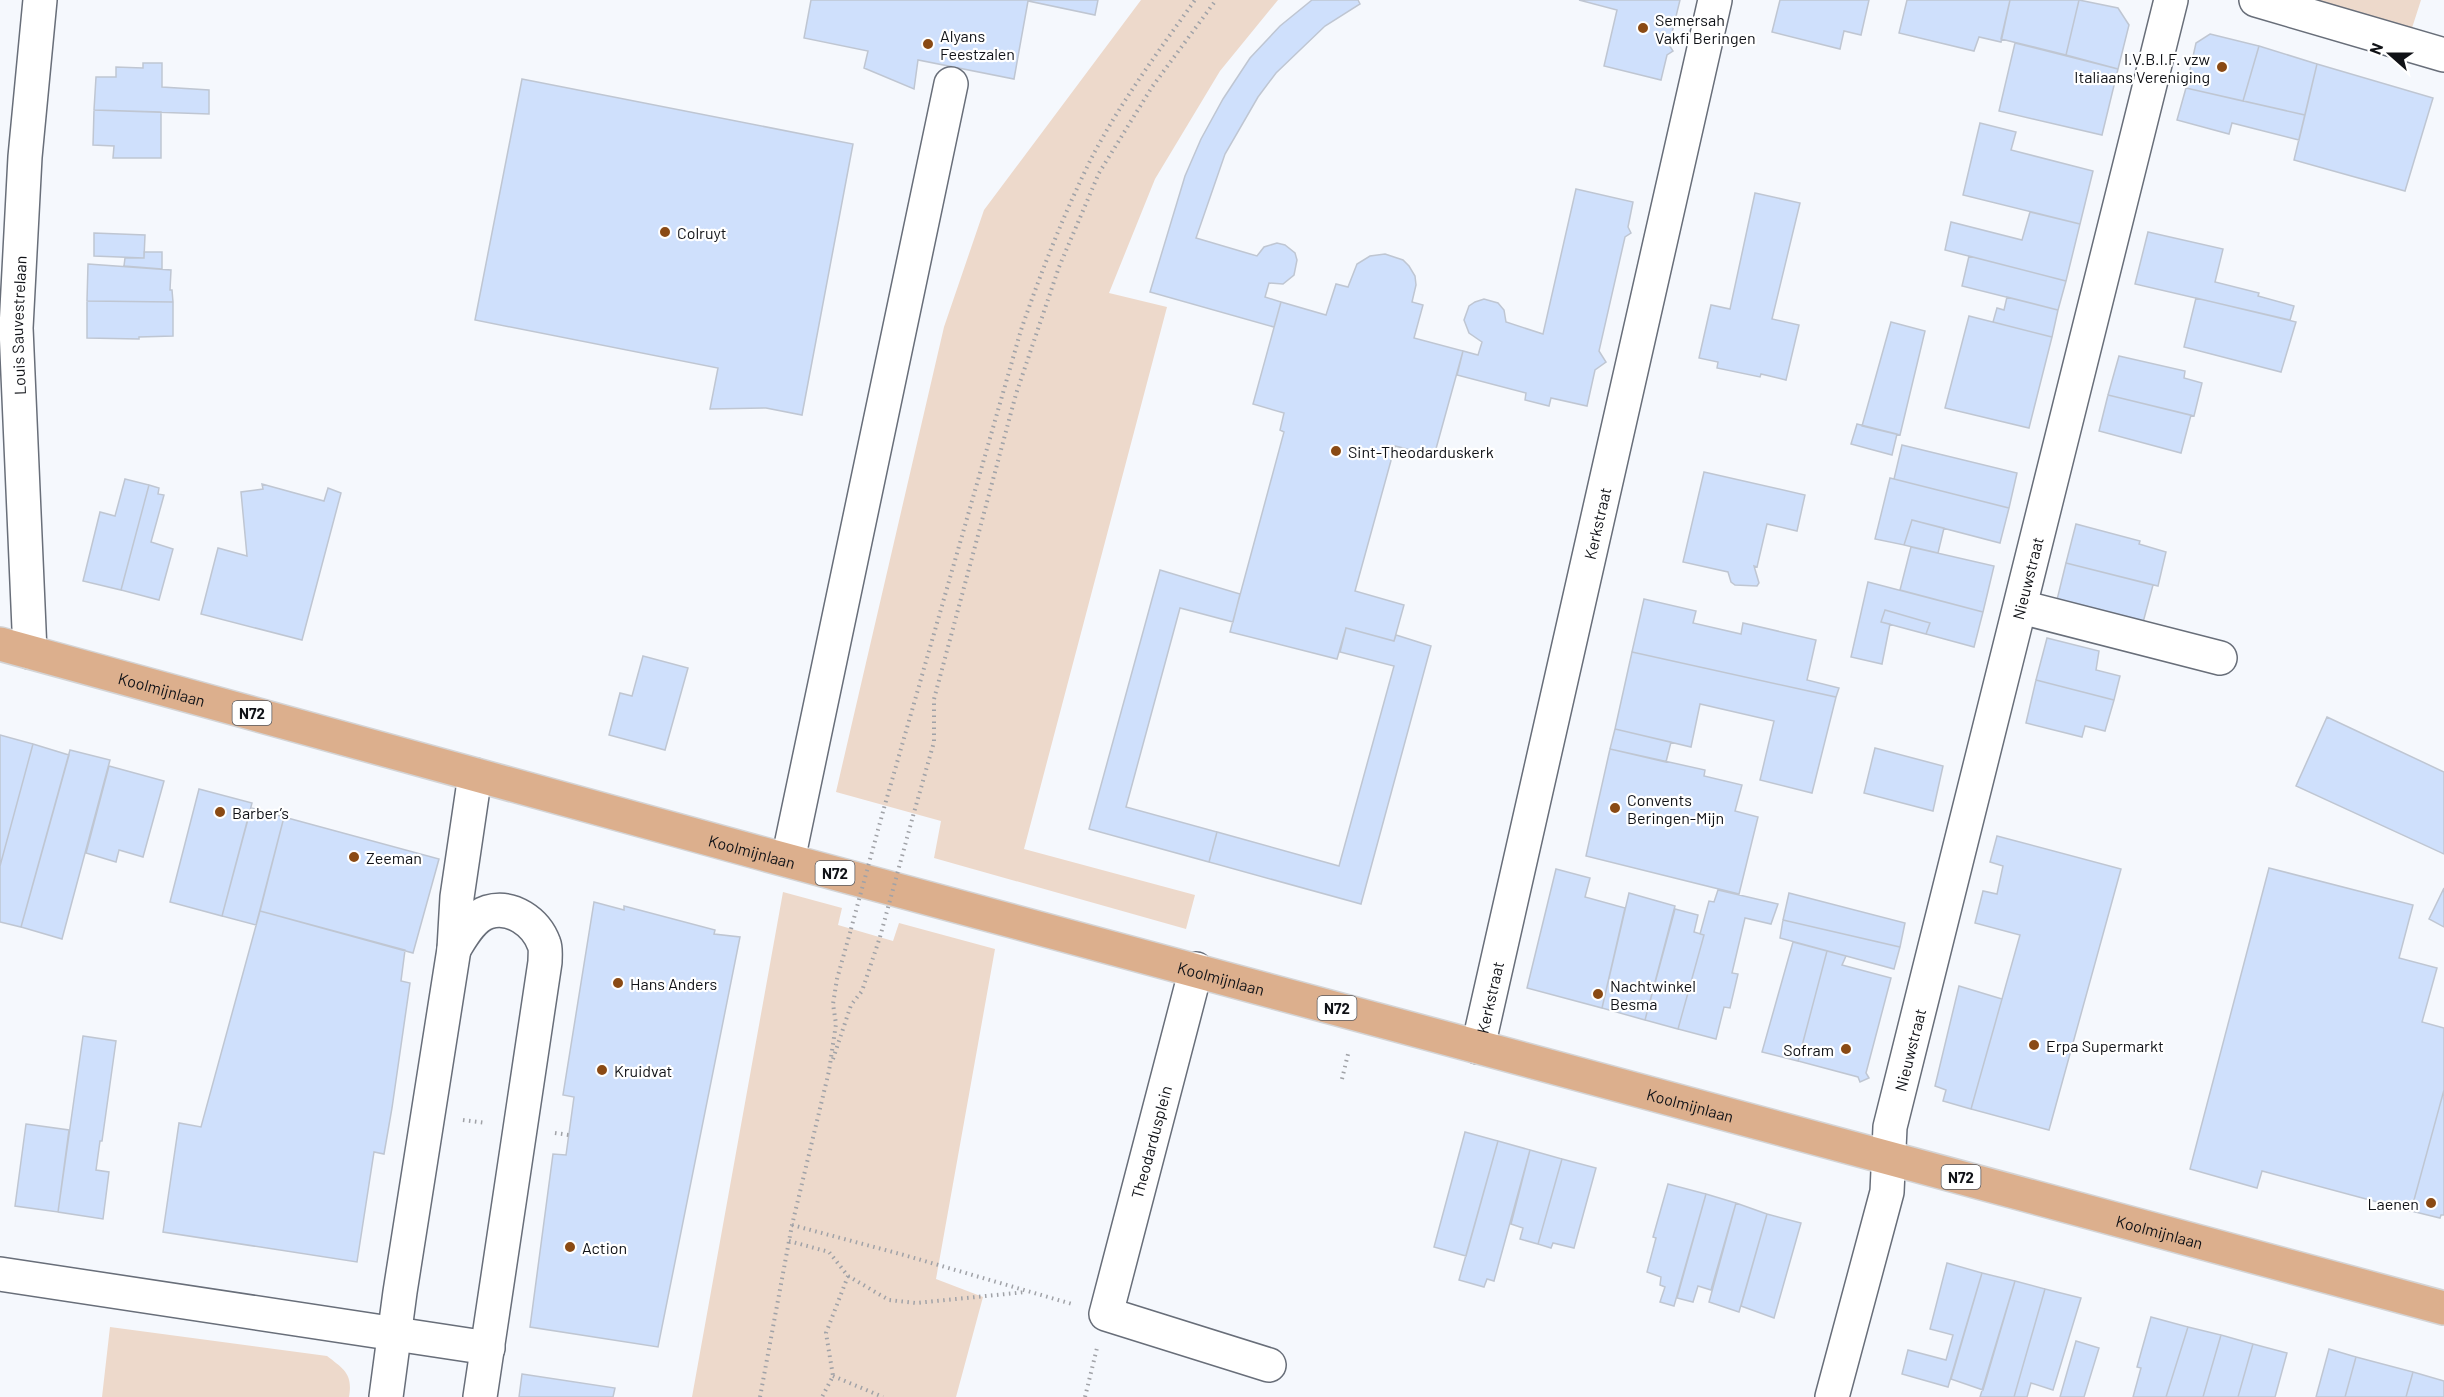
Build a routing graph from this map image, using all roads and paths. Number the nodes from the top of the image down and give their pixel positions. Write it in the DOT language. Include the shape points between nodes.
graph roads {
  1 [pos="40,0"];
  2 [pos="1195,0"];
  3 [pos="1215,0"];
  4 [pos="1715,0"];
  5 [pos="2170,0"];
  6 [pos="2256,0"];
  7 [pos="2444,55"];
  8 [pos="951,84"];
  9 [pos="2021,607"];
  10 [pos="15,648"];
  11 [pos="2220,658"];
  12 [pos="475,775"];
  13 [pos="788,860"];
  14 [pos="454,949"];
  15 [pos="1196,969"];
  16 [pos="1478,1047"];
  17 [pos="829,1071"];
  18 [pos="428,1114"];
  19 [pos="521,1128"];
  20 [pos="569,1135"];
  21 [pos="1888,1157"];
  22 [pos="792,1225"];
  23 [pos="789,1241"];
  24 [pos="0,1274"];
  25 [pos="848,1276"];
  26 [pos="1030,1292"];
  27 [pos="2444,1308"];
  28 [pos="1106,1314"];
  29 [pos="395,1335"];
  30 [pos="488,1348"];
  31 [pos="1269,1365"];
  32 [pos="833,1376"];
  33 [pos="386,1397"];
  34 [pos="480,1397"];
  35 [pos="760,1397"];
  36 [pos="822,1397"];
  37 [pos="884,1397"];
  38 [pos="1085,1397"];
  39 [pos="1832,1397"];
  1 -- 10 [label="street, Louis Sauvestrelaan" via="25,157 16,328"];
  2 -- 17 [label="path, bridge" via="1091,159 1041,273 851,929 834,996 836,1024"];
  3 -- 17 [label="path, bridge" via="1152,87 1099,173 1059,267 1016,394 934,699 934,742 880,937"];
  4 -- 16 [label="street, Kerkstraat"];
  5 -- 9 [label="street, Nieuwstraat"];
  6 -- 7 [label="street"];
  8 -- 13 [label="street"];
  9 -- 11 [label="street"];
  9 -- 21 [label="street, Nieuwstraat" via="1890,1127"];
  10 -- 12 [label="main road, Koolmijnlaan / N72"];
  12 -- 13 [label="main road, Koolmijnlaan / N72"];
  12 -- 14 [label="street" via="457,897"];
  13 -- 15 [label="main road, Koolmijnlaan / N72"];
  14 -- 18 [label="street"];
  14 -- 19 [label="street" via="464,932 489,912 524,916 544,945 545,962"];
  15 -- 16 [label="main road, Koolmijnlaan / N72"];
  15 -- 28 [label="street, Theodardusplein"];
  16 -- 21 [label="main road, Koolmijnlaan / N72"];
  17 -- 22 [label="path"];
  18 -- 19 [label="path"];
  18 -- 29 [label="street"];
  19 -- 20 [label="path"];
  19 -- 30 [label="street"];
  21 -- 27 [label="main road, Koolmijnlaan / N72"];
  21 -- 39 [label="street, Nieuwstraat" via="1887,1192"];
  22 -- 23 [label="path"];
  22 -- 26 [label="path"];
  23 -- 25 [label="path" via="829,1252"];
  23 -- 35 [label="path"];
  24 -- 29 [label="street"];
  25 -- 26 [label="path" via="889,1300 916,1303"];
  25 -- 32 [label="path" via="826,1333"];
  26 -- 28 [label="path"];
  28 -- 31 [label="street"];
  28 -- 38 [label="path"];
  29 -- 30 [label="street"];
  29 -- 33 [label="street"];
  30 -- 34 [label="street"];
  32 -- 36 [label="path"];
  32 -- 37 [label="path"];
}
